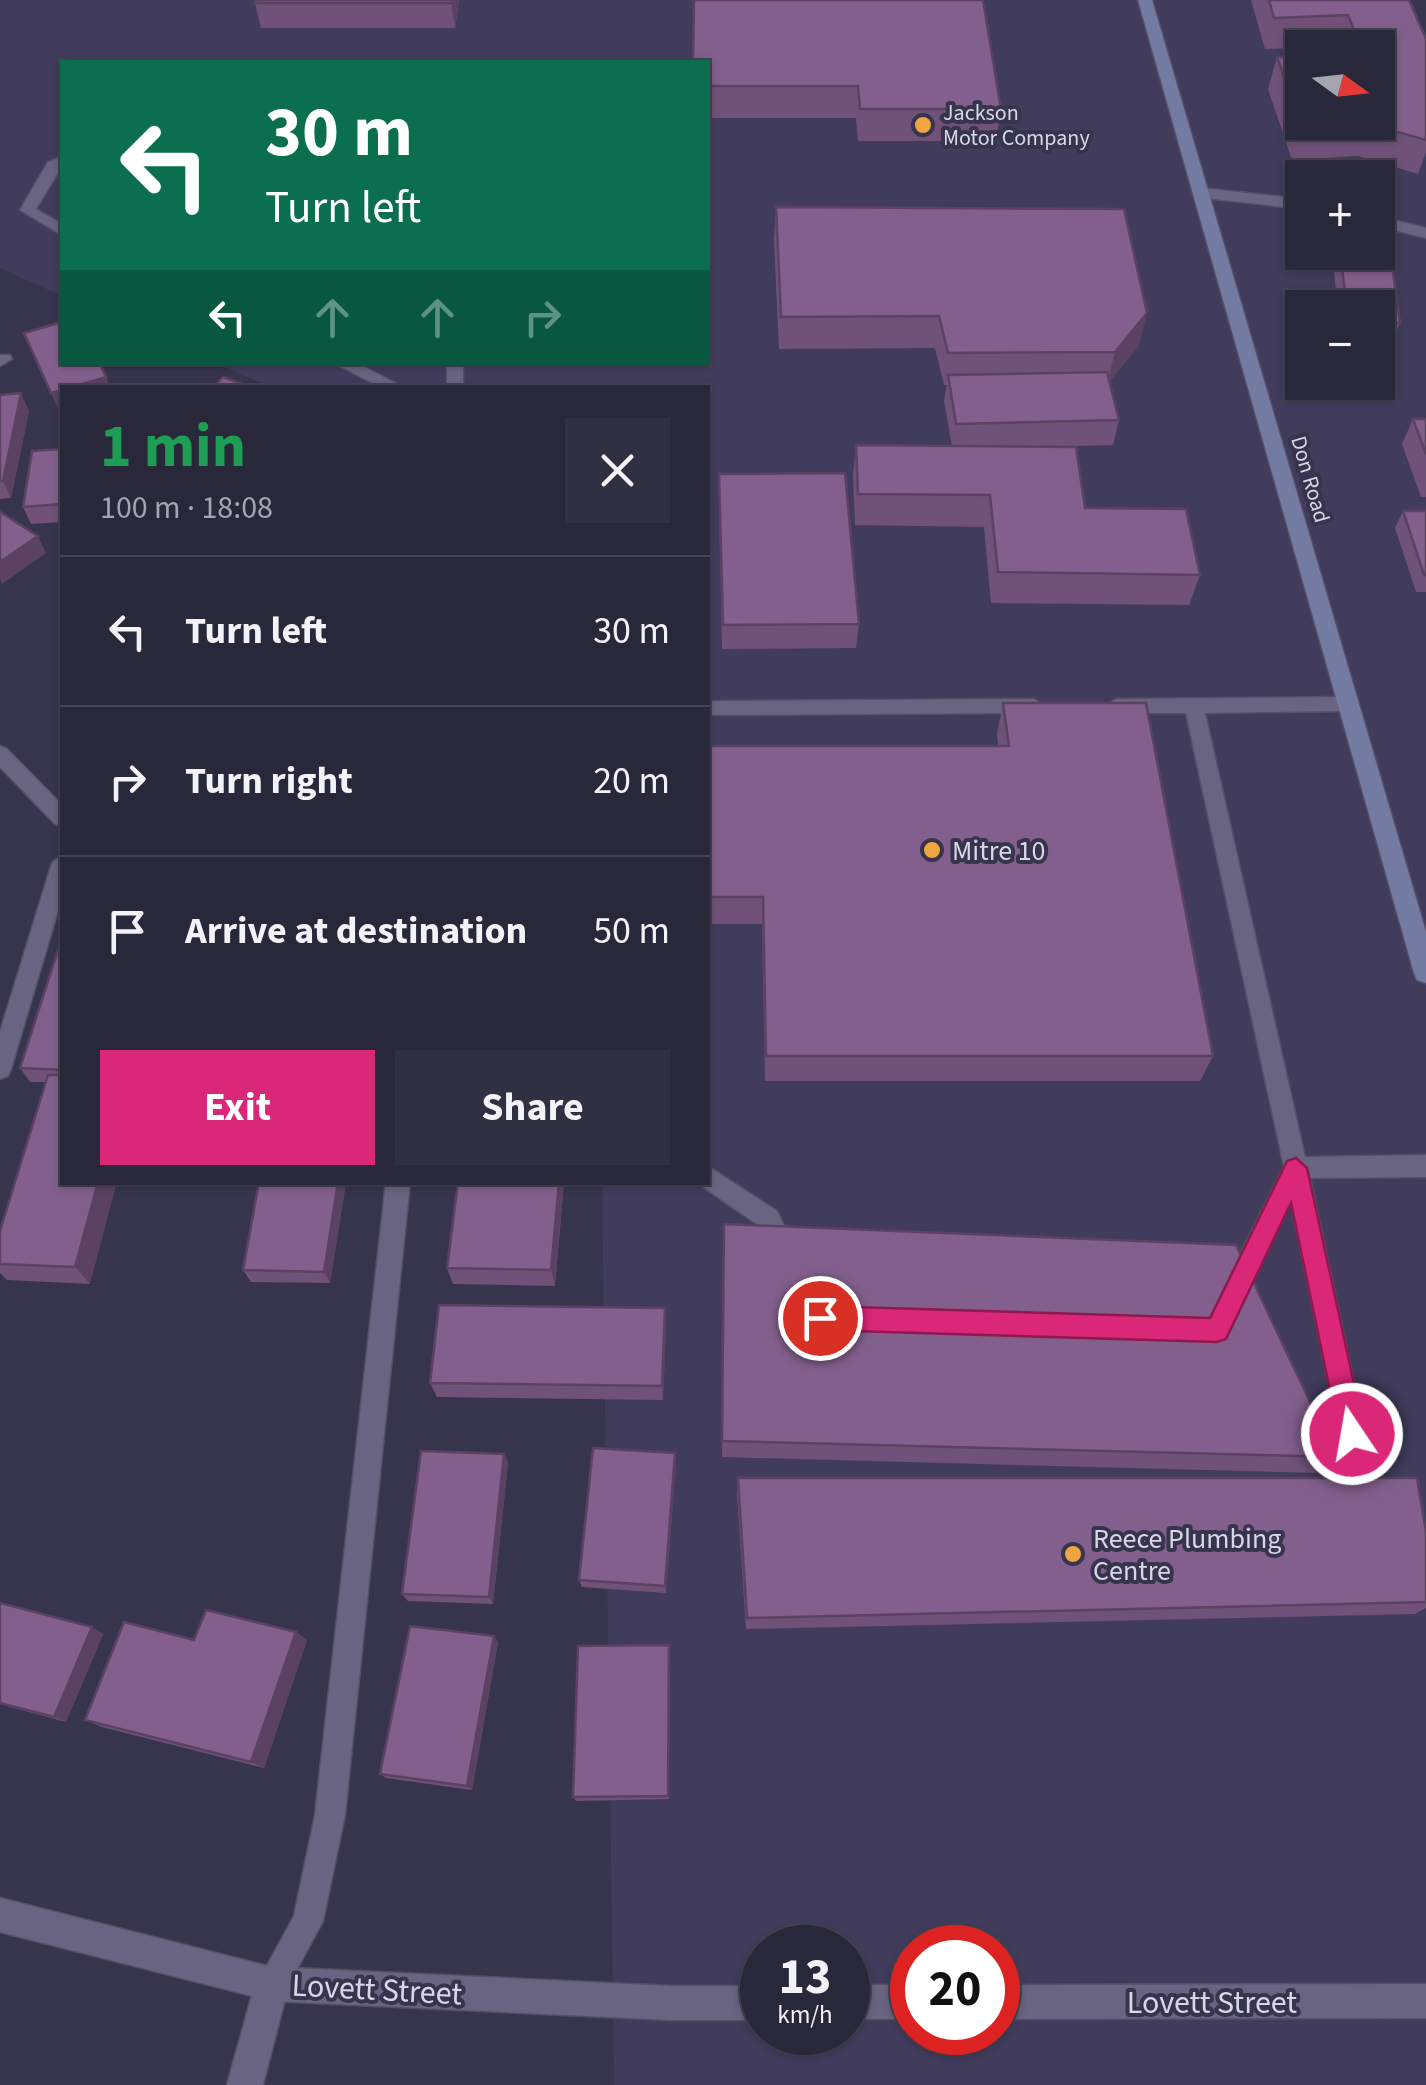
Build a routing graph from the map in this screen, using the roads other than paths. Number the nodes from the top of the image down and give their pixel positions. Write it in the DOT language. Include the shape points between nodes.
graph roads {
  1 [pos="1145,0"];
  2 [pos="60,162"];
  3 [pos="1202,193"];
  4 [pos="1285,202"];
  5 [pos="1395,225"];
  6 [pos="60,229"];
  7 [pos="1426,233"];
  8 [pos="347,365"];
  9 [pos="390,385"];
  10 [pos="1350,704"];
  11 [pos="1194,705"];
  12 [pos="1058,706"];
  13 [pos="1097,706"];
  14 [pos="710,708"];
  15 [pos="0,754"];
  16 [pos="60,816"];
  17 [pos="60,870"];
  18 [pos="1426,973"];
  19 [pos="0,1069"];
  20 [pos="1426,1166"];
  21 [pos="1296,1168"];
  22 [pos="710,1179"];
  23 [pos="398,1185"];
  24 [pos="792,1266"];
  25 [pos="1222,1317"];
  26 [pos="1352,1434"];
  27 [pos="0,1914"];
  28 [pos="272,1984"];
  29 [pos="1426,2001"];
  30 [pos="1020,2002"];
  31 [pos="740,2003"];
  32 [pos="245,2085"];
  1 -- 3 [label="main road, Don Road"];
  2 -- 6 [label="lane" via="28,210"];
  3 -- 4 [label="street"];
  3 -- 10 [label="main road, Don Road"];
  5 -- 7 [label="street"];
  8 -- 9 [label="lane"];
  10 -- 11 [label="lane"];
  10 -- 18 [label="main road, Don Road"];
  11 -- 13 [label="lane"];
  11 -- 21 [label="lane"];
  12 -- 14 [label="lane"];
  15 -- 16 [label="lane"];
  17 -- 19 [label="lane"];
  20 -- 21 [label="lane"];
  21 -- 25 [label="lane"];
  21 -- 26 [label="lane"];
  22 -- 24 [label="lane" via="769,1219"];
  23 -- 28 [label="lane" via="330,1815 308,1920"];
  27 -- 28 [label="street, Lovett Street"];
  28 -- 31 [label="street, Lovett Street"];
  28 -- 32 [label="street"];
  29 -- 30 [label="street, Lovett Street"];
}
